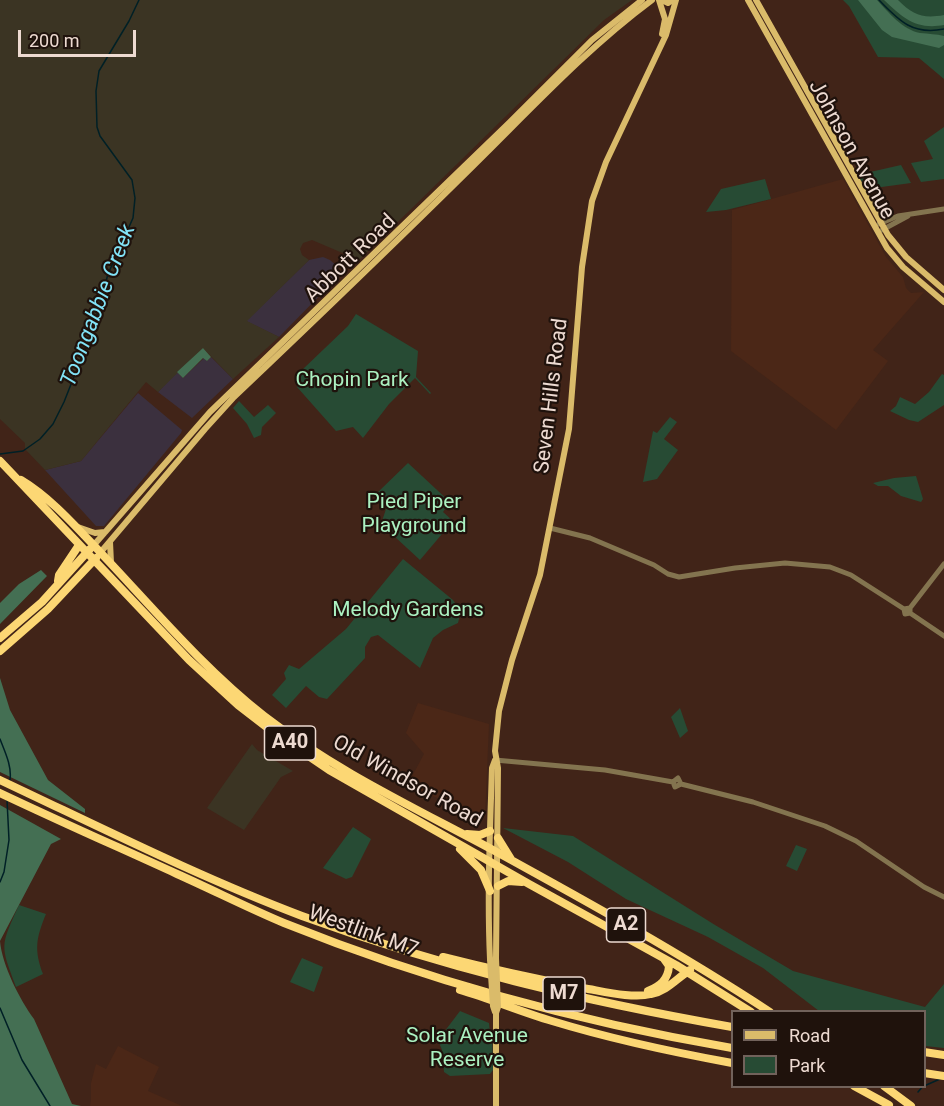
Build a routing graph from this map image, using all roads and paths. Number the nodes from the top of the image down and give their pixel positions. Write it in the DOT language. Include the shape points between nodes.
graph roads {
  1 [pos="642,0"];
  2 [pos="652,0"];
  3 [pos="660,0"];
  4 [pos="674,0"];
  5 [pos="748,0"];
  6 [pos="756,0"];
  7 [pos="661,44"];
  8 [pos="944,209"];
  9 [pos="879,228"];
  10 [pos="944,290"];
  11 [pos="944,302"];
  12 [pos="1,462"];
  13 [pos="17,478"];
  14 [pos="75,526"];
  15 [pos="550,528"];
  16 [pos="105,531"];
  17 [pos="110,541"];
  18 [pos="79,545"];
  19 [pos="93,546"];
  20 [pos="87,553"];
  21 [pos="100,553"];
  22 [pos="94,561"];
  23 [pos="111,563"];
  24 [pos="944,564"];
  25 [pos="57,586"];
  26 [pos="908,610"];
  27 [pos="944,636"];
  28 [pos="0,638"];
  29 [pos="0,651"];
  30 [pos="192,657"];
  31 [pos="495,760"];
  32 [pos="0,780"];
  33 [pos="0,793"];
  34 [pos="490,831"];
  35 [pos="460,833"];
  36 [pos="445,836"];
  37 [pos="498,838"];
  38 [pos="494,850"];
  39 [pos="490,861"];
  40 [pos="498,865"];
  41 [pos="520,865"];
  42 [pos="529,884"];
  43 [pos="498,886"];
  44 [pos="490,891"];
  45 [pos="944,897"];
  46 [pos="495,935"];
  47 [pos="489,942"];
  48 [pos="344,945"];
  49 [pos="398,948"];
  50 [pos="494,957"];
  51 [pos="663,958"];
  52 [pos="687,972"];
  53 [pos="707,972"];
  54 [pos="604,992"];
  55 [pos="749,1010"];
  56 [pos="768,1010"];
  57 [pos="731,1027"];
  58 [pos="731,1048"];
  59 [pos="926,1052"];
  60 [pos="944,1054"];
  61 [pos="731,1063"];
  62 [pos="926,1073"];
  63 [pos="944,1076"];
  64 [pos="858,1088"];
  65 [pos="865,1088"];
  66 [pos="887,1088"];
  67 [pos="890,1105"];
  68 [pos="496,1106"];
  69 [pos="911,1106"];
  1 -- 16 [label="main road, Abbott Road" via="592,40 210,412"];
  2 -- 17 [label="main road, Abbott Road" via="602,38 234,397"];
  3 -- 4 [label="main road"];
  3 -- 7 [label="main road, Seven Hills Road" via="665,19"];
  4 -- 7 [label="main road, Seven Hills Road"];
  5 -- 9 [label="main road, Johnson Avenue"];
  6 -- 9 [label="main road, Johnson Avenue"];
  7 -- 15 [label="main road, Seven Hills Road" via="592,201 581,275 569,429"];
  8 -- 9 [label="street" via="909,215"];
  9 -- 10 [label="main road, Johnson Avenue"];
  9 -- 11 [label="main road, Johnson Avenue" via="897,261"];
  12 -- 13 [label="highway, Old Windsor Road / A40"];
  13 -- 14 [label="highway, Old Windsor Road / A40"];
  13 -- 18 [label="highway, Old Windsor Road / A40"];
  14 -- 16 [label="main road" via="95,533"];
  14 -- 19 [label="highway, Old Windsor Road / A40"];
  15 -- 26 [label="street" via="596,540 680,577 785,563 830,567 851,575"];
  15 -- 31 [label="main road, Seven Hills Road" via="540,575 501,700"];
  16 -- 19 [label="main road, Abbott Road"];
  17 -- 21 [label="main road, Abbott Road"];
  17 -- 23 [label="main road"];
  18 -- 20 [label="highway, Old Windsor Road / A40"];
  18 -- 25 [label="highway" via="59,575"];
  19 -- 20 [label="highway"];
  19 -- 21 [label="highway, Old Windsor Road / A2"];
  20 -- 22 [label="highway, Old Windsor Road / A40"];
  20 -- 25 [label="highway"];
  21 -- 22 [label="highway, Abbott Road"];
  21 -- 23 [label="highway, Old Windsor Road / A2"];
  22 -- 29 [label="highway, Abbott Road"];
  22 -- 30 [label="highway, Old Windsor Road / A40"];
  23 -- 30 [label="highway, Old Windsor Road / A2"];
  24 -- 26 [label="street"];
  25 -- 28 [label="highway"];
  26 -- 27 [label="street"];
  30 -- 35 [label="highway, Old Windsor Road / A2" via="302,743 353,776"];
  30 -- 36 [label="highway, Old Windsor Road / A40" via="238,705 309,757"];
  31 -- 34 [label="main road, Seven Hills Road"];
  31 -- 37 [label="main road, Seven Hills Road"];
  31 -- 45 [label="street" via="673,782 678,778 681,784 825,826"];
  32 -- 49 [label="highway, Westlink M7 / M7" via="234,889"];
  33 -- 48 [label="highway, Westlink M7 / M7" via="282,922"];
  34 -- 35 [label="highway" via="480,835"];
  34 -- 38 [label="main road, Seven Hills Road"];
  35 -- 38 [label="highway, Old Windsor Road / A2"];
  36 -- 39 [label="highway, Old Windsor Road / A40"];
  36 -- 44 [label="highway" via="477,864"];
  37 -- 38 [label="main road, Seven Hills Road"];
  37 -- 41 [label="highway"];
  38 -- 39 [label="main road, Seven Hills Road"];
  38 -- 40 [label="main road, Seven Hills Road"];
  38 -- 41 [label="highway, Old Windsor Road / A2"];
  39 -- 40 [label="highway, Old Windsor Road / A40"];
  39 -- 44 [label="main road, Seven Hills Road"];
  40 -- 42 [label="highway, Old Windsor Road / A40"];
  40 -- 43 [label="main road, Seven Hills Road"];
  41 -- 53 [label="highway, Old Windsor Road / A2"];
  42 -- 43 [label="highway" via="508,880"];
  42 -- 51 [label="highway, Old Windsor Road / A40"];
  43 -- 46 [label="main road, Seven Hills Road"];
  44 -- 47 [label="main road, Seven Hills Road"];
  46 -- 47 [label="main road"];
  46 -- 50 [label="main road, Seven Hills Road"];
  47 -- 50 [label="main road, Seven Hills Road"];
  48 -- 58 [label="highway, Westlink M7 / M7" via="504,997"];
  48 -- 61 [label="highway" via="552,1021"];
  49 -- 54 [label="highway"];
  49 -- 57 [label="highway, Westlink M7 / M7" via="548,991"];
  50 -- 68 [label="main road, Seven Hills Road, bridge"];
  51 -- 52 [label="highway, Old Windsor Road / A40"];
  51 -- 54 [label="highway" via="669,964 669,973 656,988 639,993"];
  52 -- 53 [label="highway" via="694,968"];
  52 -- 54 [label="highway" via="653,994"];
  52 -- 55 [label="highway, Old Windsor Road / A40"];
  53 -- 56 [label="highway, Old Windsor Road / A2"];
  59 -- 60 [label="highway"];
  62 -- 63 [label="highway"];
  64 -- 67 [label="highway"];
  65 -- 67 [label="highway"];
  66 -- 69 [label="highway"];
}
